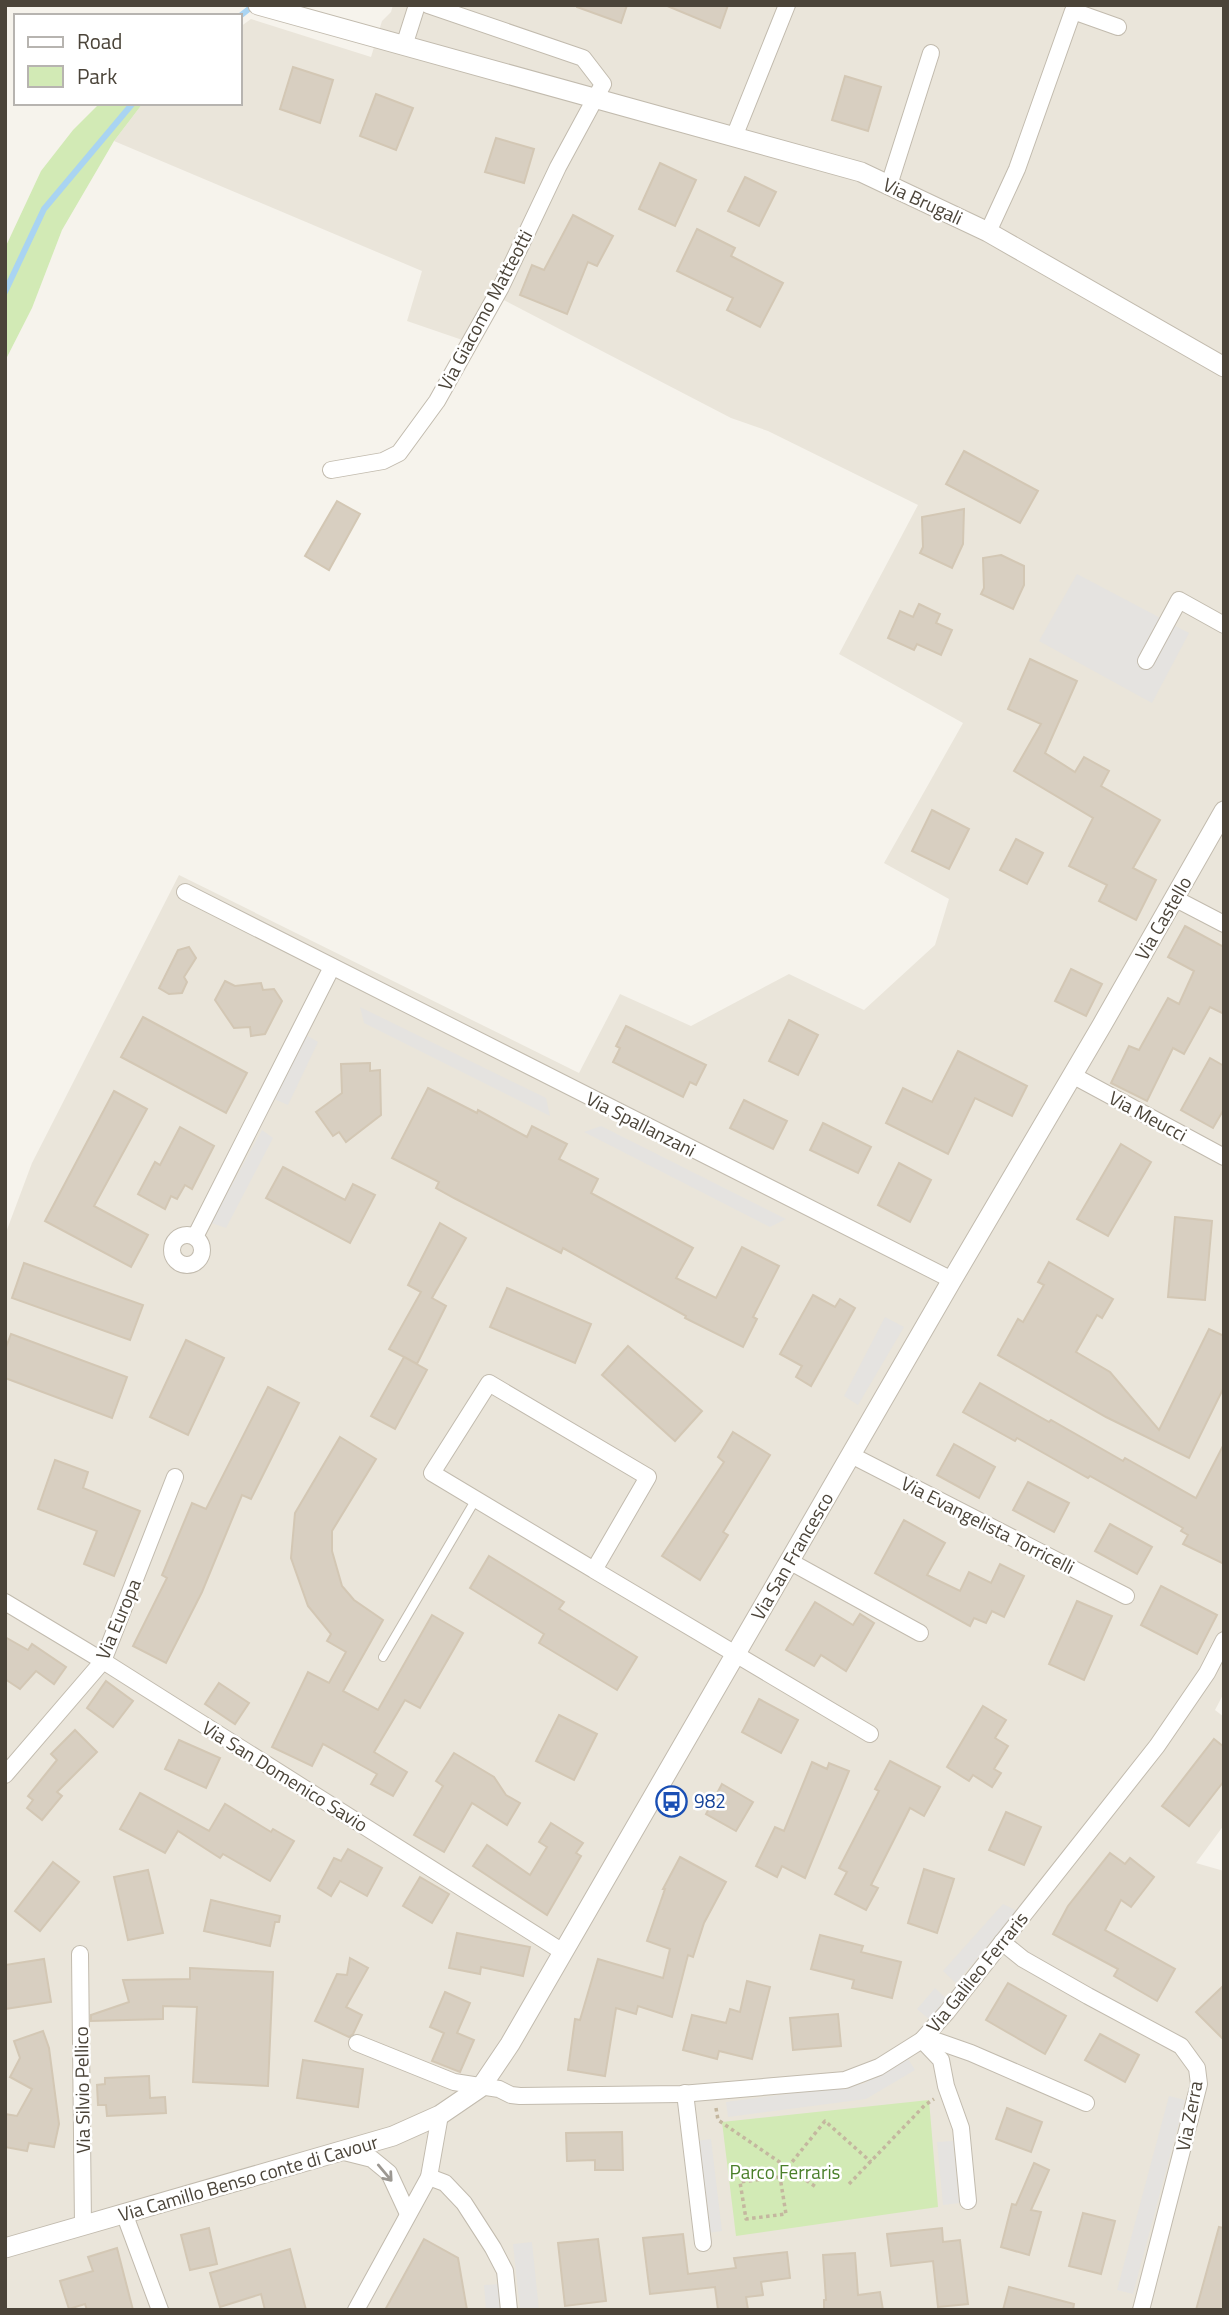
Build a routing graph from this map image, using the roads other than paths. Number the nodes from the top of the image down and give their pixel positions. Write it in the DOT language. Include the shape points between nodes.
graph roads {
  1 [pos="258,5"];
  2 [pos="417,5"];
  3 [pos="428,5"];
  4 [pos="787,5"];
  5 [pos="1118,27"];
  6 [pos="404,46"];
  7 [pos="931,53"];
  8 [pos="595,98"];
  9 [pos="734,136"];
  10 [pos="889,185"];
  11 [pos="988,232"];
  12 [pos="1224,367"];
  13 [pos="331,470"];
  14 [pos="1224,625"];
  15 [pos="1146,661"];
  16 [pos="1224,811"];
  17 [pos="185,892"];
  18 [pos="1174,898"];
  19 [pos="1224,924"];
  20 [pos="332,967"];
  21 [pos="1102,1025"];
  22 [pos="1072,1075"];
  23 [pos="1224,1157"];
  24 [pos="195,1237"];
  25 [pos="952,1280"];
  26 [pos="851,1455"];
  27 [pos="175,1477"];
  28 [pos="476,1499"];
  29 [pos="789,1561"];
  30 [pos="594,1570"];
  31 [pos="1126,1596"];
  32 [pos="5,1602"];
  33 [pos="920,1633"];
  34 [pos="1224,1640"];
  35 [pos="737,1654"];
  36 [pos="383,1657"];
  37 [pos="103,1661"];
  38 [pos="870,1734"];
  39 [pos="5,1775"];
  40 [pos="1002,1942"];
  41 [pos="563,1952"];
  42 [pos="80,1954"];
  43 [pos="925,2037"];
  44 [pos="357,2043"];
  45 [pos="481,2087"];
  46 [pos="685,2094"];
  47 [pos="1086,2103"];
  48 [pos="440,2115"];
  49 [pos="344,2152"];
  50 [pos="429,2178"];
  51 [pos="968,2201"];
  52 [pos="124,2213"];
  53 [pos="408,2214"];
  54 [pos="83,2225"];
  55 [pos="703,2243"];
  56 [pos="5,2248"];
  57 [pos="160,2310"];
  58 [pos="356,2310"];
  59 [pos="509,2310"];
  60 [pos="1141,2310"];
  1 -- 6 [label="street, Via Brugali"];
  2 -- 6 [label="street"];
  3 -- 8 [label="street" via="583,58 603,84"];
  4 -- 9 [label="street"];
  5 -- 11 [label="street" via="1073,11 1017,169"];
  6 -- 8 [label="street, Via Brugali"];
  7 -- 10 [label="street"];
  8 -- 9 [label="street, Via Brugali"];
  8 -- 13 [label="street, Via Giacomo Matteotti" via="501,287 437,401 399,453 383,461"];
  9 -- 10 [label="street, Via Brugali" via="861,172"];
  10 -- 11 [label="street, Via Brugali"];
  11 -- 12 [label="street, Via Brugali"];
  14 -- 15 [label="street" via="1179,600"];
  16 -- 18 [label="street, Via Castello"];
  17 -- 20 [label="street, Via Spallanzani"];
  18 -- 19 [label="street"];
  18 -- 21 [label="street, Via Castello"];
  20 -- 24 [label="street"];
  20 -- 25 [label="street, Via Spallanzani"];
  21 -- 22 [label="street, Via San Francesco"];
  22 -- 23 [label="street, Via Meucci"];
  22 -- 25 [label="street, Via San Francesco"];
  25 -- 26 [label="street, Via San Francesco"];
  26 -- 29 [label="street, Via San Francesco"];
  26 -- 31 [label="street, Via Evangelista Torricelli"];
  27 -- 37 [label="street, Via Europa"];
  28 -- 30 [label="street"];
  28 -- 30 [label="street" via="432,1473 489,1383 648,1477"];
  28 -- 36 [label="lane"];
  29 -- 33 [label="street"];
  29 -- 35 [label="street, Via San Francesco"];
  30 -- 35 [label="street"];
  32 -- 37 [label="street, Via San Domenico Savio"];
  34 -- 40 [label="street, Via Galileo Ferraris" via="1157,1746"];
  35 -- 38 [label="street"];
  35 -- 41 [label="street, Via San Francesco"];
  37 -- 39 [label="street, Via Europa"];
  37 -- 41 [label="street, Via San Domenico Savio"];
  40 -- 43 [label="street, Via Galileo Ferraris"];
  40 -- 60 [label="street, Via Zerra" via="1023,1959 1181,2046 1197,2068 1199,2084"];
  41 -- 45 [label="street, Via San Francesco"];
  42 -- 54 [label="street, Via Silvio Pellico"];
  43 -- 46 [label="street, Via Galileo Ferraris" via="879,2067 845,2080"];
  43 -- 47 [label="street"];
  43 -- 51 [label="street" via="941,2060 961,2128"];
  44 -- 45 [label="street, Via Galileo Ferraris" via="454,2082"];
  45 -- 46 [label="street, Via Galileo Ferraris" via="520,2096"];
  45 -- 48 [label="street, Via Camillo Benso conte di Cavour"];
  46 -- 55 [label="street"];
  48 -- 49 [label="street, Via Camillo Benso conte di Cavour"];
  48 -- 50 [label="street"];
  49 -- 52 [label="street, Via Camillo Benso conte di Cavour"];
  49 -- 53 [label="street, one-way" via="372,2160 389,2173"];
  50 -- 53 [label="street"];
  50 -- 59 [label="street" via="445,2183 464,2203 493,2248 505,2271"];
  52 -- 54 [label="street, Via Camillo Benso conte di Cavour"];
  52 -- 57 [label="street"];
  53 -- 58 [label="street"];
  54 -- 56 [label="street, Via Camillo Benso conte di Cavour"];
}
